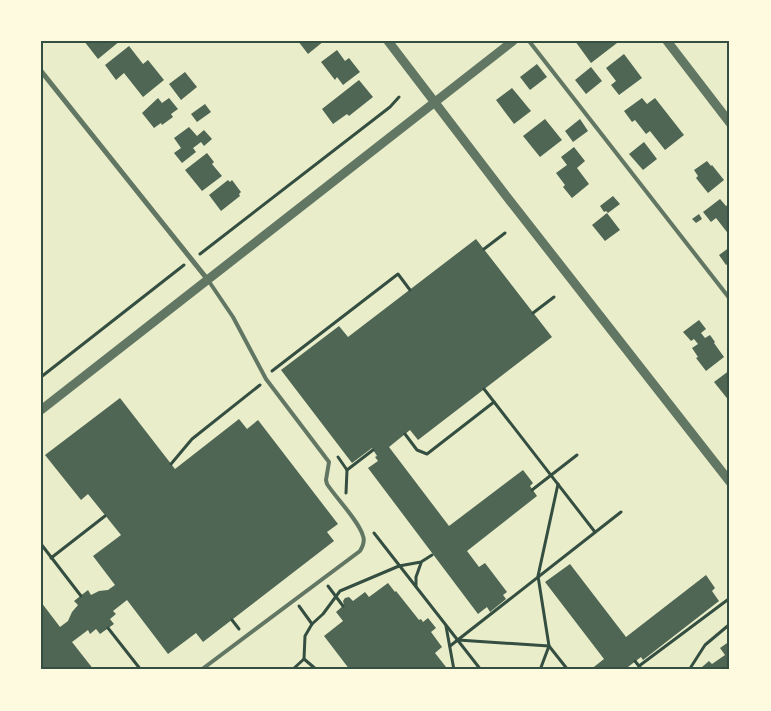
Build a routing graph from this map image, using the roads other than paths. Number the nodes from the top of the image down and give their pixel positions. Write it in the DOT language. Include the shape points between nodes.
graph roads {
  1 [pos="388,41"];
  2 [pos="513,41"];
  3 [pos="529,41"];
  4 [pos="667,41"];
  5 [pos="41,71"];
  6 [pos="434,102"];
  7 [pos="730,123"];
  8 [pos="208,280"];
  9 [pos="730,299"];
  10 [pos="41,410"];
  11 [pos="730,482"];
  12 [pos="201,670"];
  1 -- 6 [label="street"];
  2 -- 6 [label="street"];
  3 -- 9 [label="lane"];
  4 -- 7 [label="street"];
  5 -- 8 [label="street"];
  6 -- 8 [label="street"];
  6 -- 11 [label="street"];
  8 -- 10 [label="street"];
  8 -- 12 [label="lane" via="233,316 266,379 328,462 327,484 363,534 364,542 360,551"];
}
